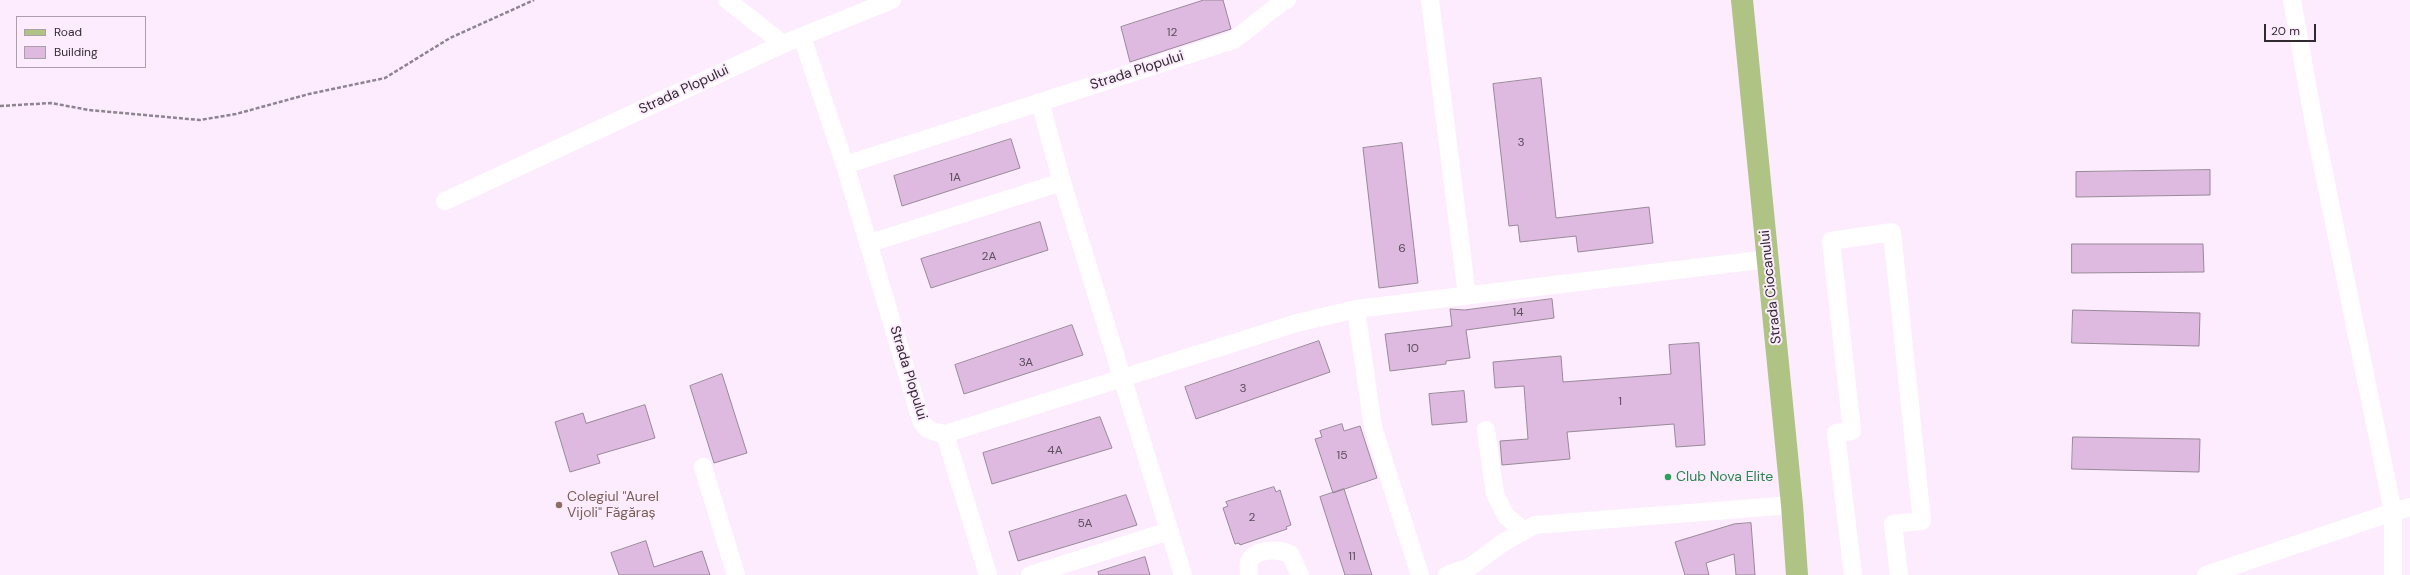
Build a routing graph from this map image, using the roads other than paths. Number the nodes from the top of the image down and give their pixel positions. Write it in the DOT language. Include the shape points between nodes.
graph roads {
  1 [pos="727,0"];
  2 [pos="892,0"];
  3 [pos="1288,0"];
  4 [pos="1430,0"];
  5 [pos="1742,0"];
  6 [pos="2292,0"];
  7 [pos="802,37"];
  8 [pos="783,44"];
  9 [pos="1040,102"];
  10 [pos="845,165"];
  11 [pos="1062,182"];
  12 [pos="445,201"];
  13 [pos="870,243"];
  14 [pos="1768,259"];
  15 [pos="1467,296"];
  16 [pos="1356,309"];
  17 [pos="1123,379"];
  18 [pos="1486,430"];
  19 [pos="945,434"];
  20 [pos="703,467"];
  21 [pos="1792,505"];
  22 [pos="2410,507"];
  23 [pos="2393,512"];
  24 [pos="1169,531"];
  25 [pos="1524,531"];
  26 [pos="736,575"];
  27 [pos="988,575"];
  28 [pos="1030,575"];
  29 [pos="1183,575"];
  30 [pos="1249,575"];
  31 [pos="1300,575"];
  32 [pos="1420,575"];
  33 [pos="1447,575"];
  34 [pos="1797,575"];
  35 [pos="1853,575"];
  36 [pos="1899,575"];
  37 [pos="2206,575"];
  38 [pos="2393,575"];
  1 -- 8 [label="street"];
  2 -- 7 [label="street"];
  3 -- 9 [label="street, Strada Plopului" via="1234,40"];
  4 -- 15 [label="street"];
  5 -- 14 [label="main road, Strada Ciocanului"];
  6 -- 23 [label="street" via="2315,129"];
  7 -- 8 [label="street, Strada Plopului"];
  7 -- 10 [label="street, Strada Plopului"];
  8 -- 12 [label="street, Strada Plopului"];
  9 -- 10 [label="street, Strada Plopului"];
  9 -- 11 [label="street"];
  10 -- 13 [label="street, Strada Plopului"];
  11 -- 13 [label="street"];
  11 -- 17 [label="street"];
  13 -- 19 [label="street, Strada Plopului" via="921,420 924,427"];
  14 -- 15 [label="street"];
  14 -- 21 [label="main road, Strada Ciocanului"];
  15 -- 16 [label="street"];
  16 -- 17 [label="street" via="1297,323"];
  16 -- 32 [label="street" via="1373,427"];
  17 -- 19 [label="street"];
  17 -- 24 [label="street"];
  18 -- 25 [label="street" via="1495,494 1506,516"];
  19 -- 27 [label="street"];
  20 -- 26 [label="street"];
  21 -- 25 [label="street" via="1535,525"];
  21 -- 34 [label="main road, Strada Ciocanului"];
  22 -- 23 [label="street"];
  23 -- 37 [label="street"];
  23 -- 38 [label="street"];
  24 -- 28 [label="street"];
  24 -- 29 [label="street"];
  25 -- 33 [label="street" via="1470,567"];
  30 -- 31 [label="street" via="1249,562 1256,554 1276,550 1290,554"];
  35 -- 36 [label="street" via="1836,433 1852,431 1831,241 1892,232 1922,521 1894,524"];
}
